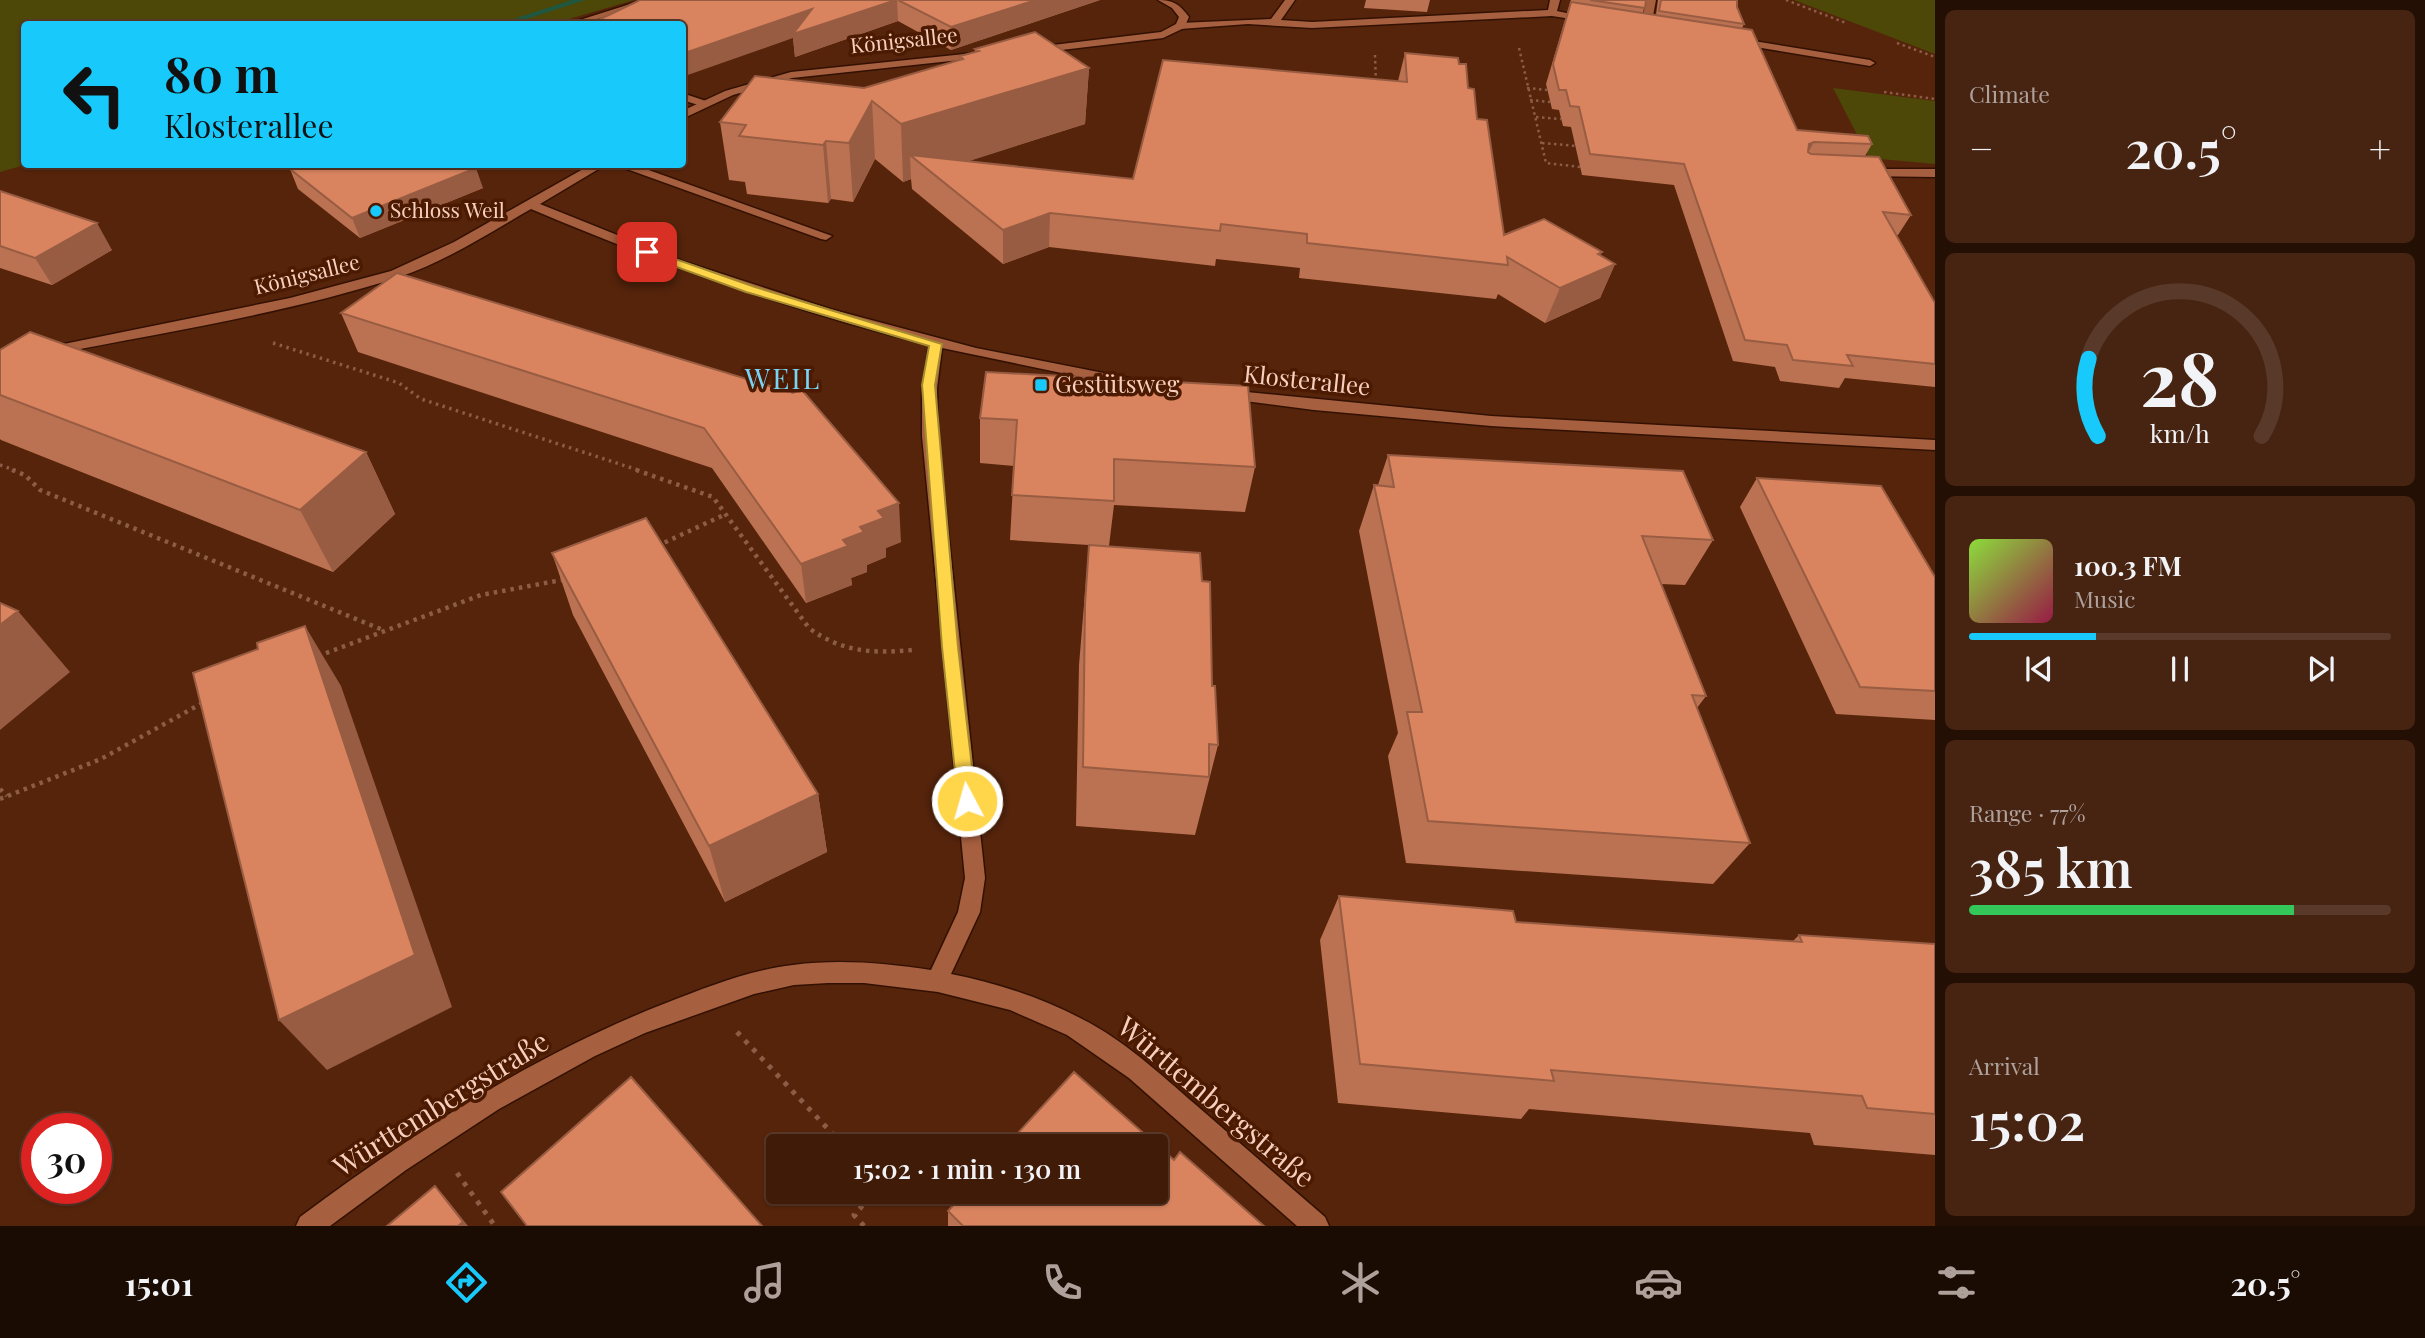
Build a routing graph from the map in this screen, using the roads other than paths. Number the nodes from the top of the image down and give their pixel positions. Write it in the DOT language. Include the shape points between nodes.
graph roads {
  1 [pos="653,0"];
  2 [pos="1163,0"];
  3 [pos="1290,0"];
  4 [pos="1555,0"];
  5 [pos="1651,0"];
  6 [pos="1552,13"];
  7 [pos="582,21"];
  8 [pos="1605,21"];
  9 [pos="1274,22"];
  10 [pos="1632,25"];
  11 [pos="1180,26"];
  12 [pos="1646,27"];
  13 [pos="1659,29"];
  14 [pos="1724,40"];
  15 [pos="1021,51"];
  16 [pos="994,54"];
  17 [pos="1870,63"];
  18 [pos="686,97"];
  19 [pos="705,104"];
  20 [pos="686,114"];
  21 [pos="594,168"];
  22 [pos="630,168"];
  23 [pos="1851,172"];
  24 [pos="1935,173"];
  25 [pos="533,205"];
  26 [pos="826,236"];
  27 [pos="936,344"];
  28 [pos="34,355"];
  29 [pos="1139,384"];
  30 [pos="1208,393"];
  31 [pos="1935,445"];
  32 [pos="936,982"];
  33 [pos="309,1226"];
  34 [pos="1316,1226"];
  1 -- 7 [label="street"];
  2 -- 11 [label="street" via="1181,12"];
  3 -- 9 [label="street"];
  4 -- 6 [label="street"];
  5 -- 12 [label="street"];
  6 -- 8 [label="street"];
  6 -- 9 [label="street"];
  9 -- 11 [label="street"];
  10 -- 12 [label="street"];
  11 -- 15 [label="street" via="1147,38"];
  12 -- 13 [label="street"];
  14 -- 17 [label="street"];
  16 -- 19 [label="street, Königsallee" via="791,75"];
  18 -- 19 [label="street"];
  19 -- 20 [label="street, Königsallee"];
  21 -- 25 [label="street, Königsallee"];
  22 -- 26 [label="street"];
  23 -- 24 [label="street"];
  25 -- 27 [label="street" via="751,289"];
  25 -- 28 [label="street, Königsallee" via="438,256 369,282"];
  27 -- 29 [label="street"];
  27 -- 32 [label="street" via="928,385 975,878 969,912"];
  30 -- 31 [label="street, Klosterallee" via="1527,424"];
  32 -- 33 [label="street, Württembergstraße" via="875,973 790,976 706,999 608,1037 494,1099"];
  32 -- 34 [label="street, Württembergstraße" via="1033,1009 1105,1045"];
}
